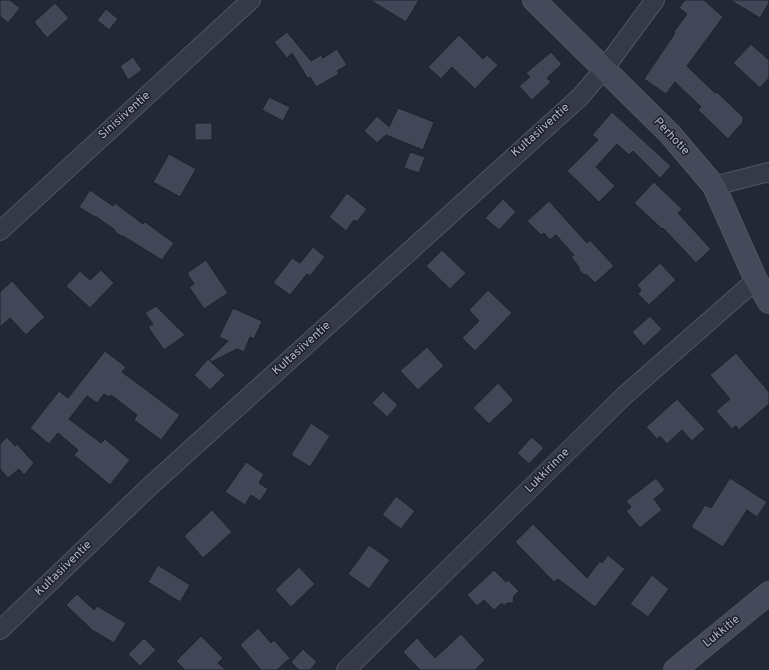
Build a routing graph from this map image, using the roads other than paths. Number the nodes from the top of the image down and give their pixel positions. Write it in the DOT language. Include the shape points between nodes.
graph roads {
  1 [pos="251,0"];
  2 [pos="534,0"];
  3 [pos="655,0"];
  4 [pos="604,69"];
  5 [pos="769,172"];
  6 [pos="714,186"];
  7 [pos="0,231"];
  8 [pos="756,280"];
  9 [pos="769,302"];
  10 [pos="769,593"];
  11 [pos="0,630"];
  12 [pos="346,670"];
  13 [pos="675,670"];
  1 -- 7 [label="street, Sinisiiventie"];
  2 -- 4 [label="street, Perhotie"];
  3 -- 4 [label="street, Kultasiiventie"];
  4 -- 6 [label="street, Perhotie" via="670,134"];
  4 -- 11 [label="street, Kultasiiventie" via="580,97 148,488"];
  5 -- 6 [label="street"];
  6 -- 8 [label="street, Perhotie"];
  8 -- 9 [label="street, Perhotie"];
  8 -- 12 [label="street, Lukkirinne" via="625,395"];
  10 -- 13 [label="street, Lukkitie"];
}
